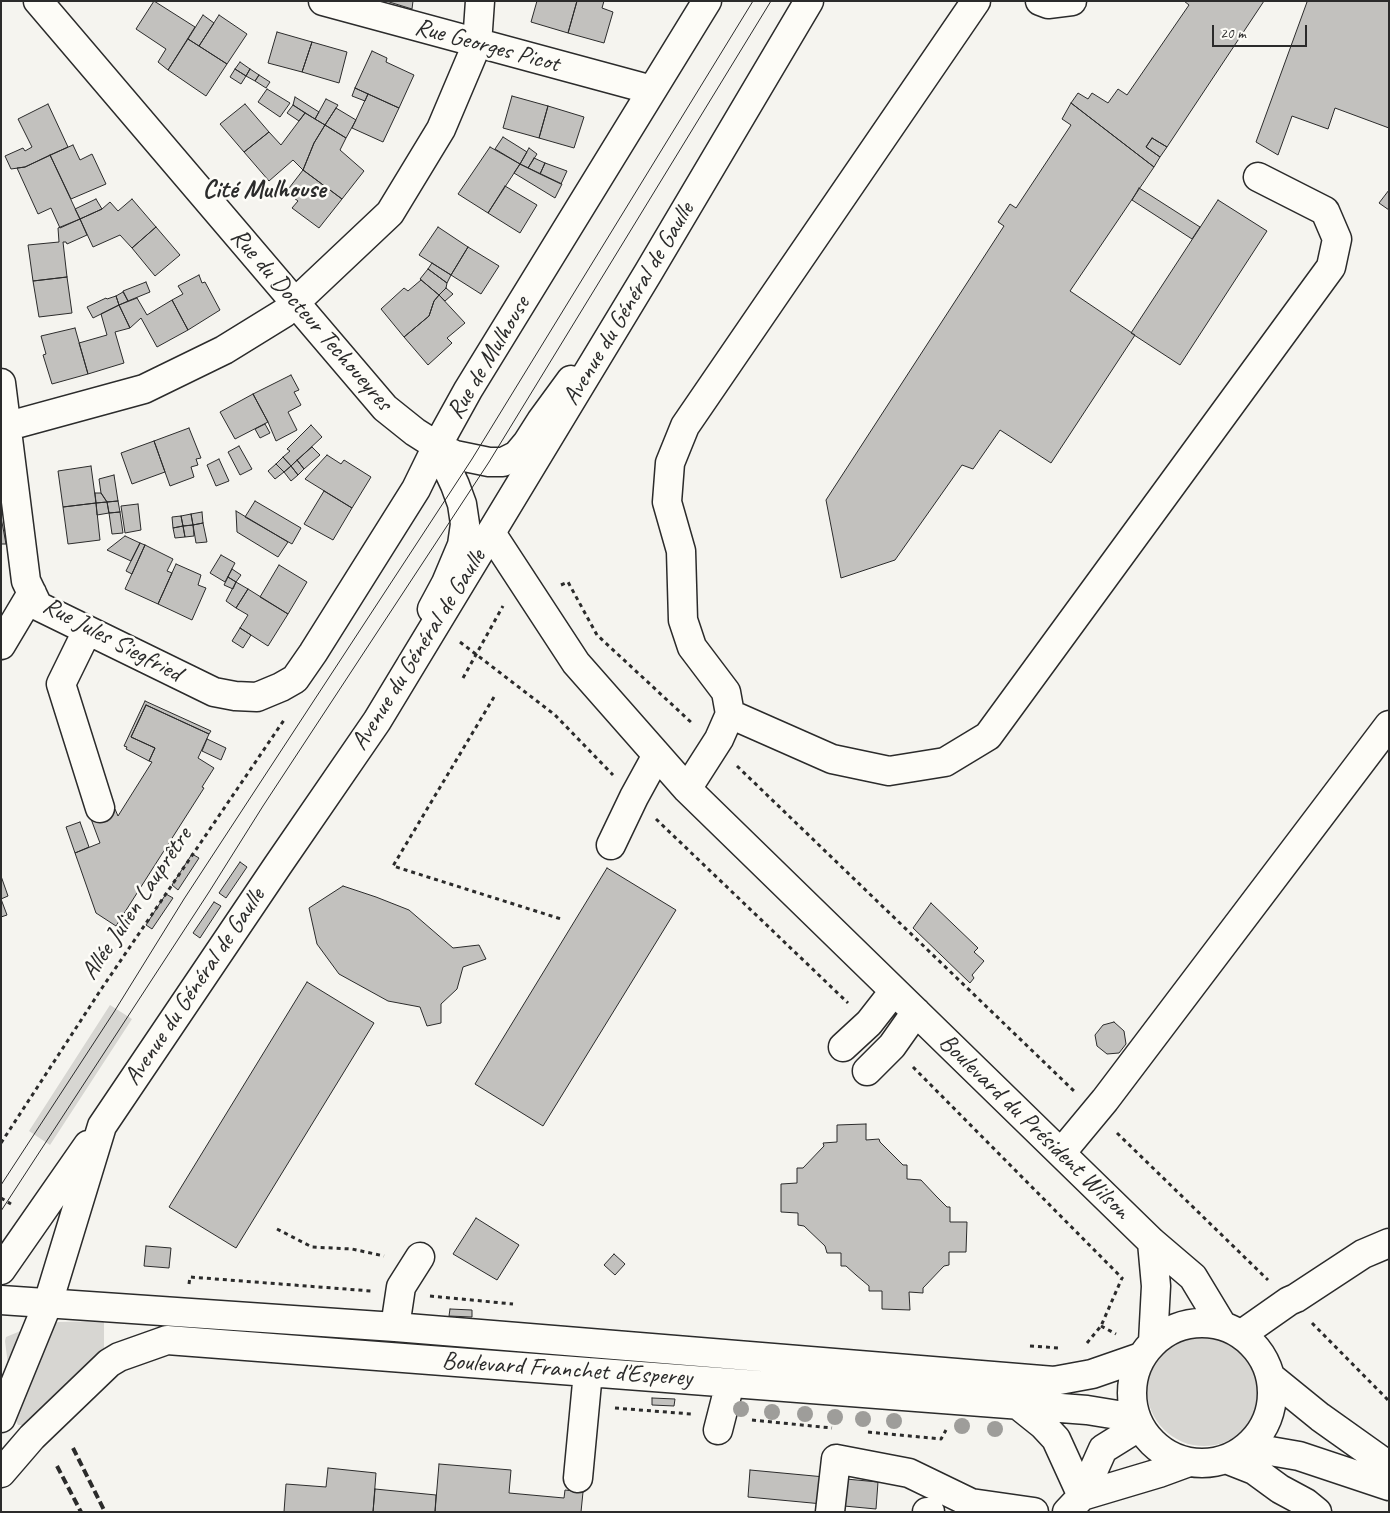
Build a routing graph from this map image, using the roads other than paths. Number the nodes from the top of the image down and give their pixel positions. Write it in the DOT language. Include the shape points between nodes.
graph roads {
  1 [pos="38,1"];
  2 [pos="323,1"];
  3 [pos="480,1"];
  4 [pos="706,1"];
  5 [pos="809,1"];
  6 [pos="976,1"];
  7 [pos="1040,1"];
  8 [pos="1072,1"];
  9 [pos="477,44"];
  10 [pos="652,90"];
  11 [pos="1258,177"];
  12 [pos="648,273"];
  13 [pos="294,304"];
  14 [pos="1,383"];
  15 [pos="4,428"];
  16 [pos="437,446"];
  17 [pos="491,533"];
  18 [pos="32,593"];
  19 [pos="87,631"];
  20 [pos="1,645"];
  21 [pos="257,697"];
  22 [pos="730,714"];
  23 [pos="377,721"];
  24 [pos="1389,725"];
  25 [pos="658,755"];
  26 [pos="687,789"];
  27 [pos="100,808"];
  28 [pos="611,845"];
  29 [pos="894,991"];
  30 [pos="916,1012"];
  31 [pos="843,1047"];
  32 [pos="868,1071"];
  33 [pos="102,1126"];
  34 [pos="1061,1153"];
  35 [pos="1152,1242"];
  36 [pos="1389,1243"];
  37 [pos="420,1257"];
  38 [pos="1,1270"];
  39 [pos="1,1300"];
  40 [pos="48,1303"];
  41 [pos="395,1327"];
  42 [pos="1232,1329"];
  43 [pos="1147,1350"];
  44 [pos="588,1372"];
  45 [pos="1272,1378"];
  46 [pos="730,1383"];
  47 [pos="1018,1405"];
  48 [pos="1,1418"];
  49 [pos="1138,1422"];
  50 [pos="719,1423"];
  51 [pos="1237,1453"];
  52 [pos="1189,1462"];
  53 [pos="1389,1466"];
  54 [pos="1,1473"];
  55 [pos="578,1478"];
  56 [pos="1389,1486"];
  57 [pos="1075,1504"];
  58 [pos="830,1512"];
  59 [pos="1034,1512"];
  60 [pos="1317,1512"];
  1 -- 13 [label="street, Rue du Docteur Techoueyres"];
  2 -- 9 [label="street, Rue Georges Picot"];
  3 -- 9 [label="street"];
  4 -- 10 [label="street, Rue de Mulhouse"];
  5 -- 12 [label="street, Avenue du Général de Gaulle"];
  6 -- 22 [label="street" via="685,426 670,463 666,502 682,551 683,620 692,647 726,692"];
  7 -- 8 [label="street" via="1048,4"];
  9 -- 10 [label="street, Rue Georges Picot"];
  9 -- 13 [label="street" via="441,129 390,214"];
  10 -- 16 [label="street, Rue de Mulhouse"];
  11 -- 22 [label="street" via="1325,211 1337,239 1331,267 988,736 945,762 889,771 832,760"];
  12 -- 16 [label="street, Rue du Docteur Techoueyres" via="517,455 503,462 489,462 456,455"];
  12 -- 17 [label="street, Avenue du Général de Gaulle"];
  13 -- 15 [label="street" via="224,350 144,389"];
  13 -- 16 [label="street, Rue du Docteur Techoueyres" via="385,408"];
  14 -- 15 [label="street, Rue Jules Siegfried"];
  15 -- 18 [label="street, Rue Jules Siegfried" via="26,581"];
  16 -- 21 [label="street, Rue de Mulhouse" via="416,489 296,679"];
  16 -- 23 [label="street" via="462,504 462,545"];
  17 -- 23 [label="street, Avenue du Général de Gaulle"];
  17 -- 25 [label="street, Boulevard du Président Wilson" via="576,663"];
  18 -- 19 [label="street, Rue Jules Siegfried" via="38,606"];
  18 -- 20 [label="street"];
  19 -- 21 [label="street, Rue Jules Siegfried" via="214,692"];
  19 -- 27 [label="street" via="61,684"];
  22 -- 26 [label="street" via="715,746"];
  23 -- 33 [label="street, Avenue du Général de Gaulle"];
  24 -- 34 [label="street"];
  25 -- 26 [label="street, Boulevard du Président Wilson"];
  25 -- 28 [label="street"];
  26 -- 29 [label="street, Boulevard du Président Wilson"];
  29 -- 30 [label="street, Boulevard du Président Wilson"];
  29 -- 31 [label="street" via="869,1023"];
  30 -- 32 [label="street, Boulevard du Président Wilson" via="892,1046"];
  30 -- 34 [label="street, Boulevard du Président Wilson"];
  33 -- 38 [label="street"];
  33 -- 40 [label="street, Avenue du Général de Gaulle"];
  34 -- 35 [label="street, Boulevard du Président Wilson"];
  35 -- 42 [label="street, Boulevard du Président Wilson" via="1193,1277"];
  35 -- 43 [label="street, Boulevard du Président Wilson" via="1156,1286"];
  36 -- 42 [label="street" via="1363,1254 1296,1298"];
  37 -- 41 [label="street" via="401,1288"];
  39 -- 40 [label="street, Boulevard Franchet d'Esperey"];
  40 -- 41 [label="street, Boulevard Franchet d'Esperey"];
  40 -- 48 [label="street, Avenue du Général de Gaulle"];
  41 -- 43 [label="street, Boulevard Franchet d'Esperey" via="1054,1381 1092,1374"];
  42 -- 43 [label="street" via="1193,1322 1165,1332"];
  42 -- 45 [label="street, Boulevard du Président Wilson" via="1256,1346"];
  43 -- 49 [label="street, Boulevard du Président Wilson" via="1135,1372 1132,1387 1132,1403"];
  44 -- 46 [label="street, Boulevard Franchet d'Esperey"];
  44 -- 54 [label="street, Boulevard Franchet d'Esperey" via="167,1340 109,1363 32,1437"];
  44 -- 55 [label="street"];
  45 -- 51 [label="street, Boulevard du Président Wilson" via="1269,1416 1257,1438"];
  45 -- 53 [label="street, Boulevard du Président Wilson"];
  46 -- 47 [label="street, Boulevard Franchet d'Esperey"];
  46 -- 50 [label="street"];
  47 -- 49 [label="street, Boulevard Franchet d'Esperey" via="1086,1410"];
  47 -- 57 [label="street" via="1056,1439"];
  49 -- 52 [label="street" via="1161,1449"];
  49 -- 57 [label="street" via="1103,1449"];
  51 -- 52 [label="street" via="1208,1463"];
  51 -- 56 [label="street" via="1299,1456"];
  51 -- 60 [label="street" via="1254,1470"];
  52 -- 57 [label="street"];
  58 -- 59 [label="street" via="836,1459 910,1473 971,1503"];
}
